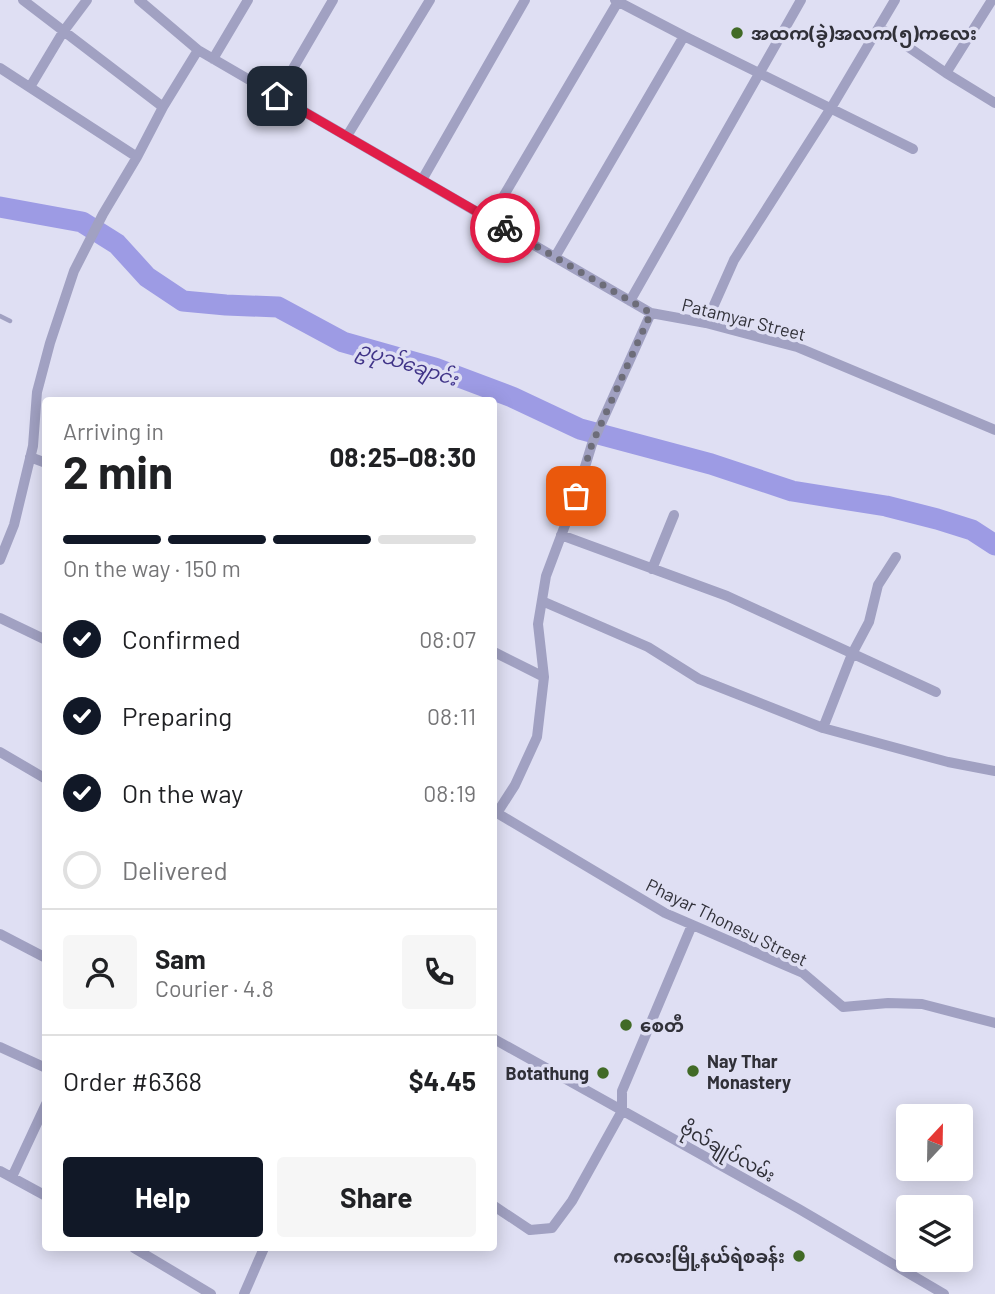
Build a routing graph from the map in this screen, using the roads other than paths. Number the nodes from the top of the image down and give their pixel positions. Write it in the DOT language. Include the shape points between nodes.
graph roads {
  1 [pos="23,0"];
  2 [pos="86,0"];
  3 [pos="139,0"];
  4 [pos="248,0"];
  5 [pos="333,0"];
  6 [pos="430,0"];
  7 [pos="525,0"];
  8 [pos="617,0"];
  9 [pos="801,0"];
  10 [pos="895,0"];
  11 [pos="992,0"];
  12 [pos="879,27"];
  13 [pos="63,32"];
  14 [pos="684,36"];
  15 [pos="198,50"];
  16 [pos="214,59"];
  17 [pos="0,68"];
  18 [pos="759,73"];
  19 [pos="946,73"];
  20 [pos="30,87"];
  21 [pos="277,96"];
  22 [pos="995,103"];
  23 [pos="163,107"];
  24 [pos="831,108"];
  25 [pos="347,136"];
  26 [pos="913,149"];
  27 [pos="137,157"];
  28 [pos="422,180"];
  29 [pos="490,219"];
  30 [pos="555,257"];
  31 [pos="630,301"];
  32 [pos="651,313"];
  33 [pos="0,316"];
  34 [pos="10,321"];
  35 [pos="706,323"];
  36 [pos="995,430"];
  37 [pos="30,457"];
  38 [pos="42,462"];
  39 [pos="674,515"];
  40 [pos="561,535"];
  41 [pos="896,557"];
  42 [pos="0,560"];
  43 [pos="652,569"];
  44 [pos="542,601"];
  45 [pos="0,618"];
  46 [pos="42,637"];
  47 [pos="497,654"];
  48 [pos="852,654"];
  49 [pos="544,677"];
  50 [pos="936,692"];
  51 [pos="823,728"];
  52 [pos="0,752"];
  53 [pos="995,771"];
  54 [pos="42,777"];
  55 [pos="497,810"];
  56 [pos="497,814"];
  57 [pos="692,925"];
  58 [pos="0,934"];
  59 [pos="42,956"];
  60 [pos="995,1023"];
  61 [pos="497,1041"];
  62 [pos="0,1047"];
  63 [pos="42,1066"];
  64 [pos="622,1111"];
  65 [pos="42,1113"];
  66 [pos="0,1171"];
  67 [pos="12,1177"];
  68 [pos="42,1194"];
  69 [pos="497,1208"];
  70 [pos="139,1251"];
  71 [pos="263,1251"];
  72 [pos="211,1294"];
  73 [pos="244,1294"];
  74 [pos="944,1294"];
  1 -- 13 [label="street"];
  2 -- 13 [label="street"];
  3 -- 15 [label="street, Patamyar Street"];
  4 -- 16 [label="street"];
  5 -- 21 [label="street"];
  6 -- 25 [label="street"];
  7 -- 28 [label="street"];
  8 -- 14 [label="street"];
  8 -- 29 [label="street"];
  9 -- 18 [label="street"];
  10 -- 12 [label="street"];
  11 -- 19 [label="street"];
  12 -- 19 [label="street"];
  12 -- 24 [label="street"];
  13 -- 20 [label="street"];
  13 -- 23 [label="street"];
  14 -- 18 [label="street"];
  14 -- 30 [label="street"];
  15 -- 16 [label="street, Patamyar Street"];
  15 -- 23 [label="street"];
  16 -- 21 [label="street, Patamyar Street"];
  17 -- 20 [label="street"];
  18 -- 24 [label="street"];
  18 -- 31 [label="street"];
  19 -- 22 [label="street"];
  20 -- 27 [label="street"];
  21 -- 25 [label="street, Patamyar Street"];
  23 -- 27 [label="street"];
  24 -- 26 [label="street"];
  24 -- 35 [label="street" via="734,260"];
  25 -- 28 [label="street, Patamyar Street"];
  27 -- 37 [label="street" via="74,271 37,392"];
  28 -- 29 [label="street, Patamyar Street"];
  29 -- 30 [label="street, Patamyar Street"];
  30 -- 31 [label="street, Patamyar Street"];
  31 -- 32 [label="street, Patamyar Street"];
  32 -- 35 [label="street, Patamyar Street"];
  32 -- 40 [label="street" via="592,444"];
  33 -- 34 [label="lane"];
  35 -- 36 [label="street, Patamyar Street" via="797,347"];
  37 -- 38 [label="street"];
  37 -- 42 [label="street" via="14,525"];
  39 -- 43 [label="street"];
  40 -- 43 [label="street"];
  40 -- 44 [label="street"];
  41 -- 48 [label="street" via="878,585 869,622"];
  43 -- 48 [label="street" via="727,596"];
  44 -- 49 [label="street" via="538,624"];
  44 -- 51 [label="street" via="648,647 699,679"];
  45 -- 46 [label="street"];
  47 -- 49 [label="street"];
  48 -- 50 [label="street"];
  48 -- 51 [label="street"];
  49 -- 55 [label="street" via="537,737"];
  51 -- 53 [label="street"];
  52 -- 54 [label="street"];
  56 -- 57 [label="street, Phayar Thonesu Street"];
  57 -- 60 [label="street, Phayar Thonesu Street" via="803,973 843,1007 922,1004"];
  57 -- 64 [label="street" via="622,1091"];
  58 -- 59 [label="street"];
  61 -- 64 [label="street, ဗိုလ်ချုပ်လမ်း"];
  62 -- 63 [label="street"];
  64 -- 69 [label="street" via="552,1228 530,1230"];
  64 -- 74 [label="street, ဗိုလ်ချုပ်လမ်း"];
  65 -- 67 [label="street"];
  66 -- 67 [label="street"];
  67 -- 68 [label="street"];
  70 -- 72 [label="street"];
  71 -- 73 [label="street"];
}
